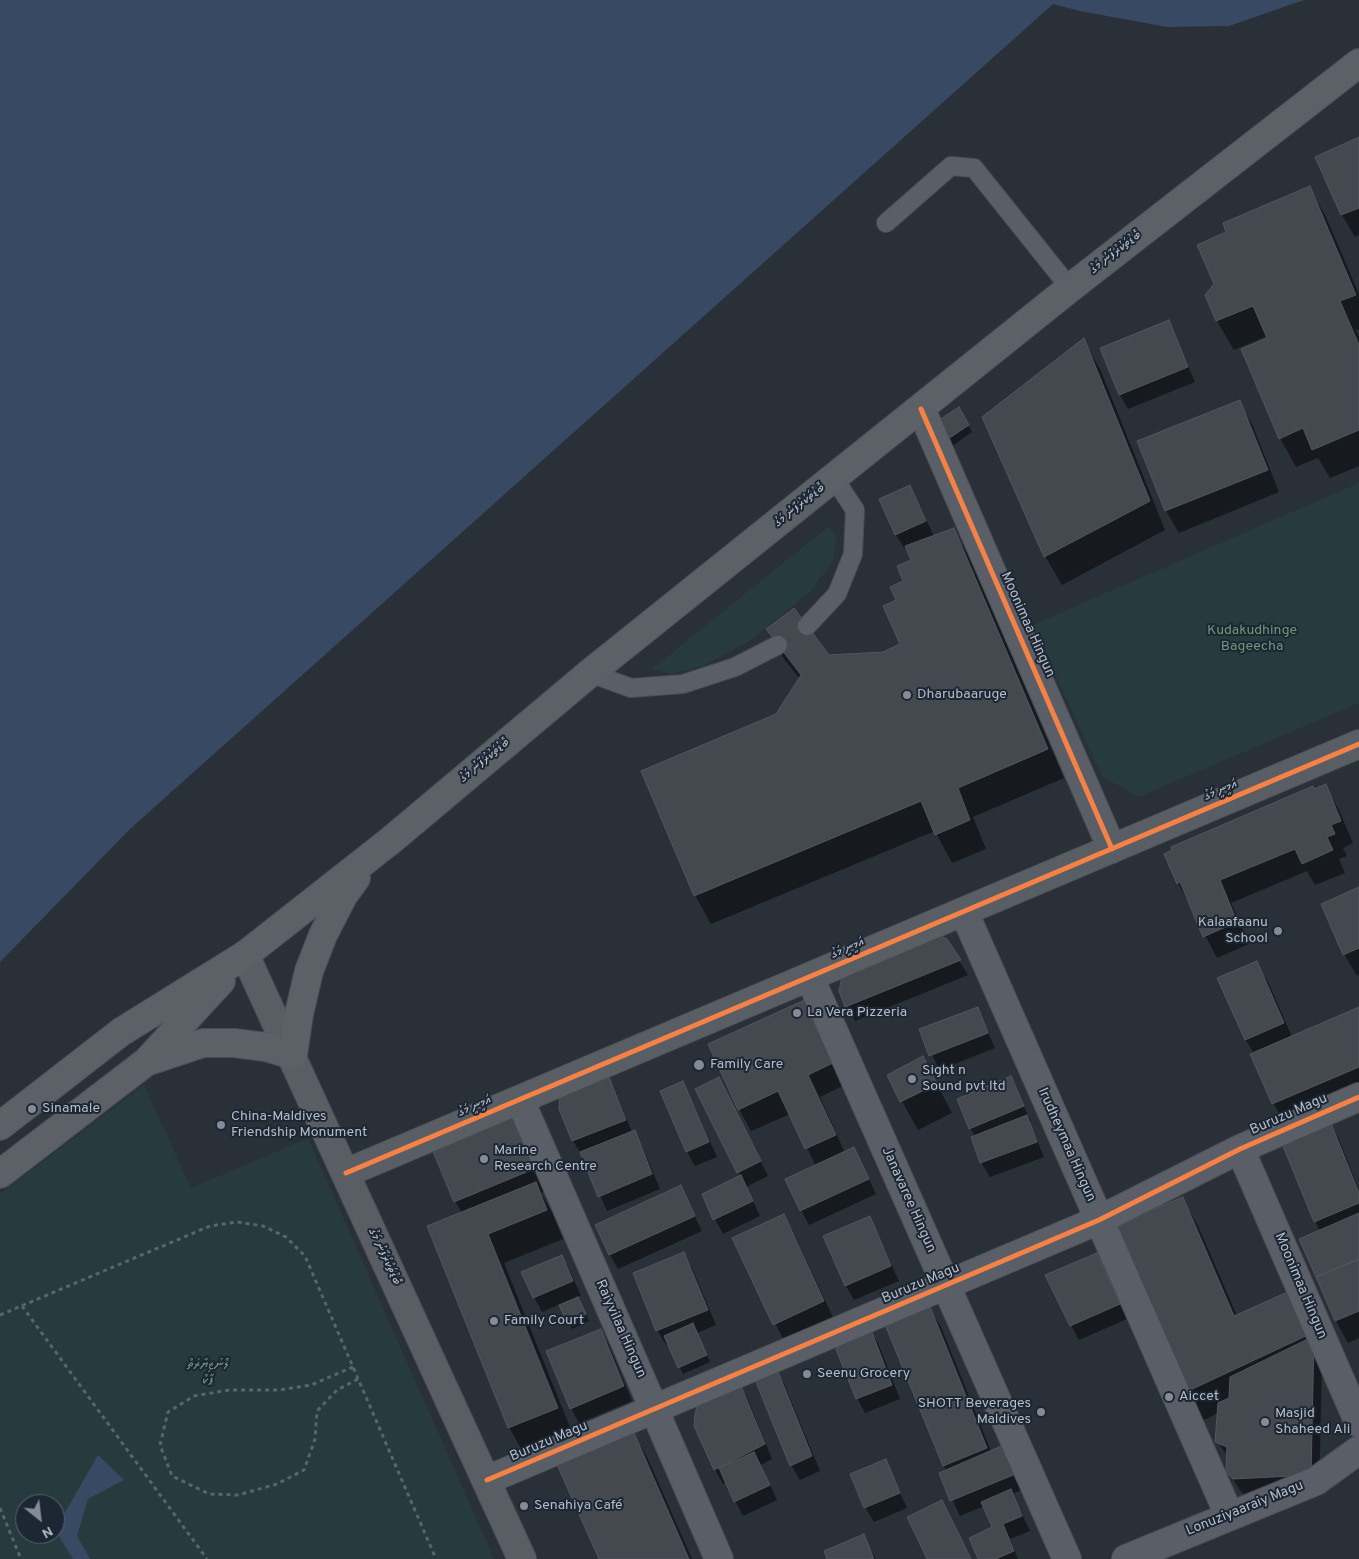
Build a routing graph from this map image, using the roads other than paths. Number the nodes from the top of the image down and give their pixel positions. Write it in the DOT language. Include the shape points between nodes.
graph roads {
  1 [pos="1359,63"];
  2 [pos="886,223"];
  3 [pos="1070,288"];
  4 [pos="920,409"];
  5 [pos="834,478"];
  6 [pos="807,626"];
  7 [pos="778,646"];
  8 [pos="590,673"];
  9 [pos="1359,744"];
  10 [pos="1112,850"];
  11 [pos="376,853"];
  12 [pos="964,912"];
  13 [pos="245,955"];
  14 [pos="810,978"];
  15 [pos="292,1055"];
  16 [pos="146,1062"];
  17 [pos="1359,1096"];
  18 [pos="520,1100"];
  19 [pos="0,1126"];
  20 [pos="1240,1149"];
  21 [pos="4,1171"];
  22 [pos="346,1174"];
  23 [pos="1099,1220"];
  24 [pos="946,1285"];
  25 [pos="654,1410"];
  26 [pos="1359,1423"];
  27 [pos="1359,1450"];
  28 [pos="487,1480"];
  29 [pos="1229,1515"];
  30 [pos="522,1559"];
  31 [pos="719,1559"];
  32 [pos="1067,1559"];
  33 [pos="1126,1559"];
  1 -- 3 [label="main road, ބޮޑުތަކުރުފާނު މަގު"];
  2 -- 3 [label="lane" via="952,166 974,168"];
  3 -- 4 [label="main road, ބޮޑުތަކުރުފާނު މަގު"];
  4 -- 5 [label="main road, ބޮޑުތަކުރުފާނު މަގު"];
  4 -- 10 [label="street, Moonimaa Hingun"];
  5 -- 6 [label="lane" via="855,510 853,554 836,594"];
  5 -- 8 [label="main road, ބޮޑުތަކުރުފާނު މަގު"];
  7 -- 8 [label="lane" via="735,667 683,684 631,688"];
  8 -- 11 [label="main road, ބޮޑުތަކުރުފާނު މަގު"];
  9 -- 10 [label="street, އަމީނީ މަގު"];
  10 -- 12 [label="street, އަމީނީ މަގު"];
  11 -- 13 [label="main road, ބޮޑުތަކުރުފާނު މަގު"];
  11 -- 15 [label="main road" via="343,896 322,935 309,971"];
  12 -- 14 [label="street, އަމީނީ މަގު"];
  12 -- 23 [label="street, Irudheymaa Hingun"];
  13 -- 15 [label="street, ބޮޑުތަކުރުފާނު މަގު"];
  13 -- 16 [label="main road, ބޮޑުތަކުރުފާނު މަގު"];
  13 -- 19 [label="main road, ބޮޑުތަކުރުފާނު މަގު" via="121,1032"];
  14 -- 18 [label="street, އަމީނީ މަގު"];
  14 -- 24 [label="street, Janavaree Hingun"];
  15 -- 16 [label="main road" via="266,1047 203,1043"];
  15 -- 22 [label="street, ބޮޑުތަކުރުފާނު މަގު"];
  16 -- 21 [label="main road"];
  17 -- 20 [label="street, Buruzu Magu"];
  18 -- 22 [label="street, އަމީނީ މަގު"];
  18 -- 25 [label="street, Raiyvilaa Hingun"];
  20 -- 23 [label="street, Buruzu Magu"];
  20 -- 26 [label="street, Moonimaa Hingun"];
  22 -- 28 [label="street, ބޮޑުތަކުރުފާނު މަގު"];
  23 -- 24 [label="street, Buruzu Magu"];
  23 -- 29 [label="street, Irudheymaa Hingun"];
  24 -- 25 [label="street, Buruzu Magu"];
  24 -- 32 [label="street, Janavaree Hingun"];
  25 -- 28 [label="street, Buruzu Magu"];
  25 -- 31 [label="street, Raiyvilaa Hingun"];
  27 -- 29 [label="street, Lonuziyaaraiy Magu" via="1316,1481"];
  28 -- 30 [label="street, ބޮޑުތަކުރުފާނު މަގު"];
  29 -- 33 [label="street, Lonuziyaaraiy Magu"];
}
